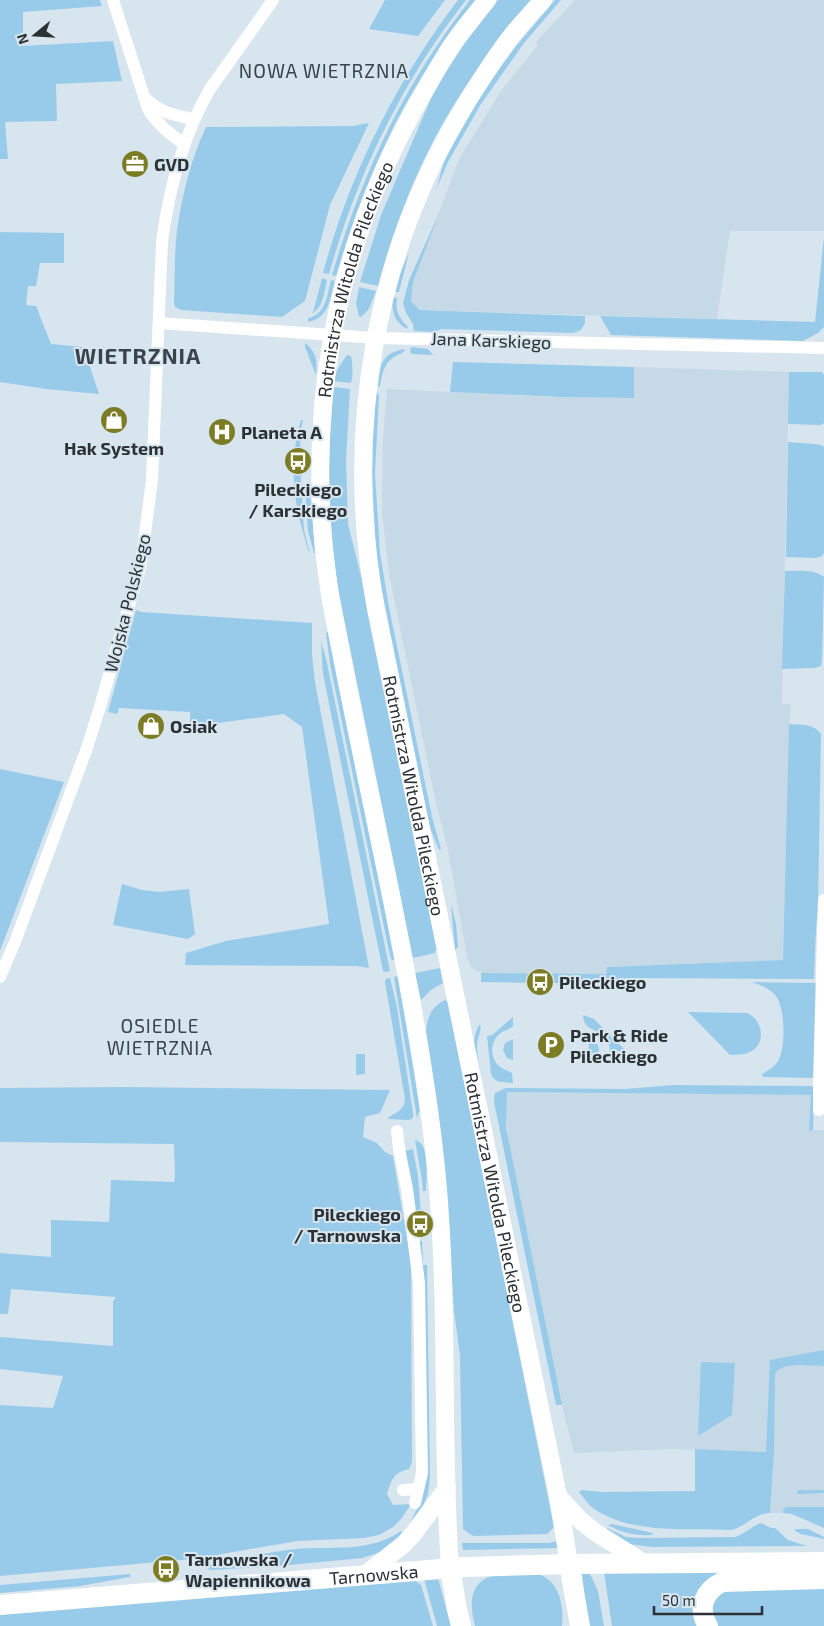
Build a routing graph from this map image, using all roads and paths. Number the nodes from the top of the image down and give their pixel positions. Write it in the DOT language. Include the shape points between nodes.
graph roads {
  1 [pos="112,0"];
  2 [pos="274,0"];
  3 [pos="487,0"];
  4 [pos="543,0"];
  5 [pos="144,98"];
  6 [pos="193,119"];
  7 [pos="184,144"];
  8 [pos="159,323"];
  9 [pos="332,334"];
  10 [pos="376,338"];
  11 [pos="824,348"];
  12 [pos="824,900"];
  13 [pos="0,977"];
  14 [pos="819,1110"];
  15 [pos="397,1131"];
  16 [pos="447,1488"];
  17 [pos="418,1489"];
  18 [pos="404,1490"];
  19 [pos="558,1496"];
  20 [pos="415,1503"];
  21 [pos="824,1562"];
  22 [pos="570,1564"];
  23 [pos="644,1564"];
  24 [pos="450,1568"];
  25 [pos="366,1574"];
  26 [pos="824,1580"];
  27 [pos="0,1605"];
  28 [pos="462,1626"];
  29 [pos="580,1626"];
  30 [pos="708,1626"];
  1 -- 5 [label="street"];
  2 -- 6 [label="street, Wojska Polskiego" via="210,89"];
  3 -- 9 [label="main road, Rotmistrza Witolda Pileckiego" via="452,44 396,141 353,249"];
  4 -- 10 [label="main road, Rotmistrza Witolda Pileckiego" via="512,35 482,78 434,160 399,245 385,291"];
  5 -- 6 [label="street" via="171,115"];
  5 -- 7 [label="street" via="155,120"];
  6 -- 7 [label="street, Wojska Polskiego"];
  7 -- 8 [label="street, Wojska Polskiego" via="164,227"];
  8 -- 9 [label="street, Jana Karskiego"];
  8 -- 13 [label="street, Wojska Polskiego" via="152,480 140,564 87,748"];
  9 -- 10 [label="street, Jana Karskiego"];
  9 -- 16 [label="main road, Rotmistrza Witolda Pileckiego" via="321,428 323,550 415,1019 432,1131 444,1302"];
  10 -- 11 [label="street, Jana Karskiego"];
  10 -- 19 [label="main road, Rotmistrza Witolda Pileckiego" via="364,424 363,462 370,576"];
  12 -- 14 [label="street"];
  15 -- 17 [label="street" via="419,1283 422,1473"];
  16 -- 24 [label="main road, Rotmistrza Witolda Pileckiego"];
  16 -- 25 [label="main road" via="404,1544"];
  17 -- 18 [label="street"];
  17 -- 20 [label="street"];
  19 -- 22 [label="main road, Rotmistrza Witolda Pileckiego"];
  19 -- 23 [label="main road" via="581,1521"];
  21 -- 23 [label="main road, Tarnowska"];
  22 -- 23 [label="main road, Tarnowska"];
  22 -- 24 [label="main road, Tarnowska"];
  22 -- 29 [label="main road, Rotmistrza Witolda Pileckiego"];
  24 -- 25 [label="main road, Tarnowska"];
  24 -- 28 [label="main road"];
  25 -- 27 [label="main road, Tarnowska"];
  26 -- 30 [label="main road" via="722,1582 708,1591 704,1598"];
}
